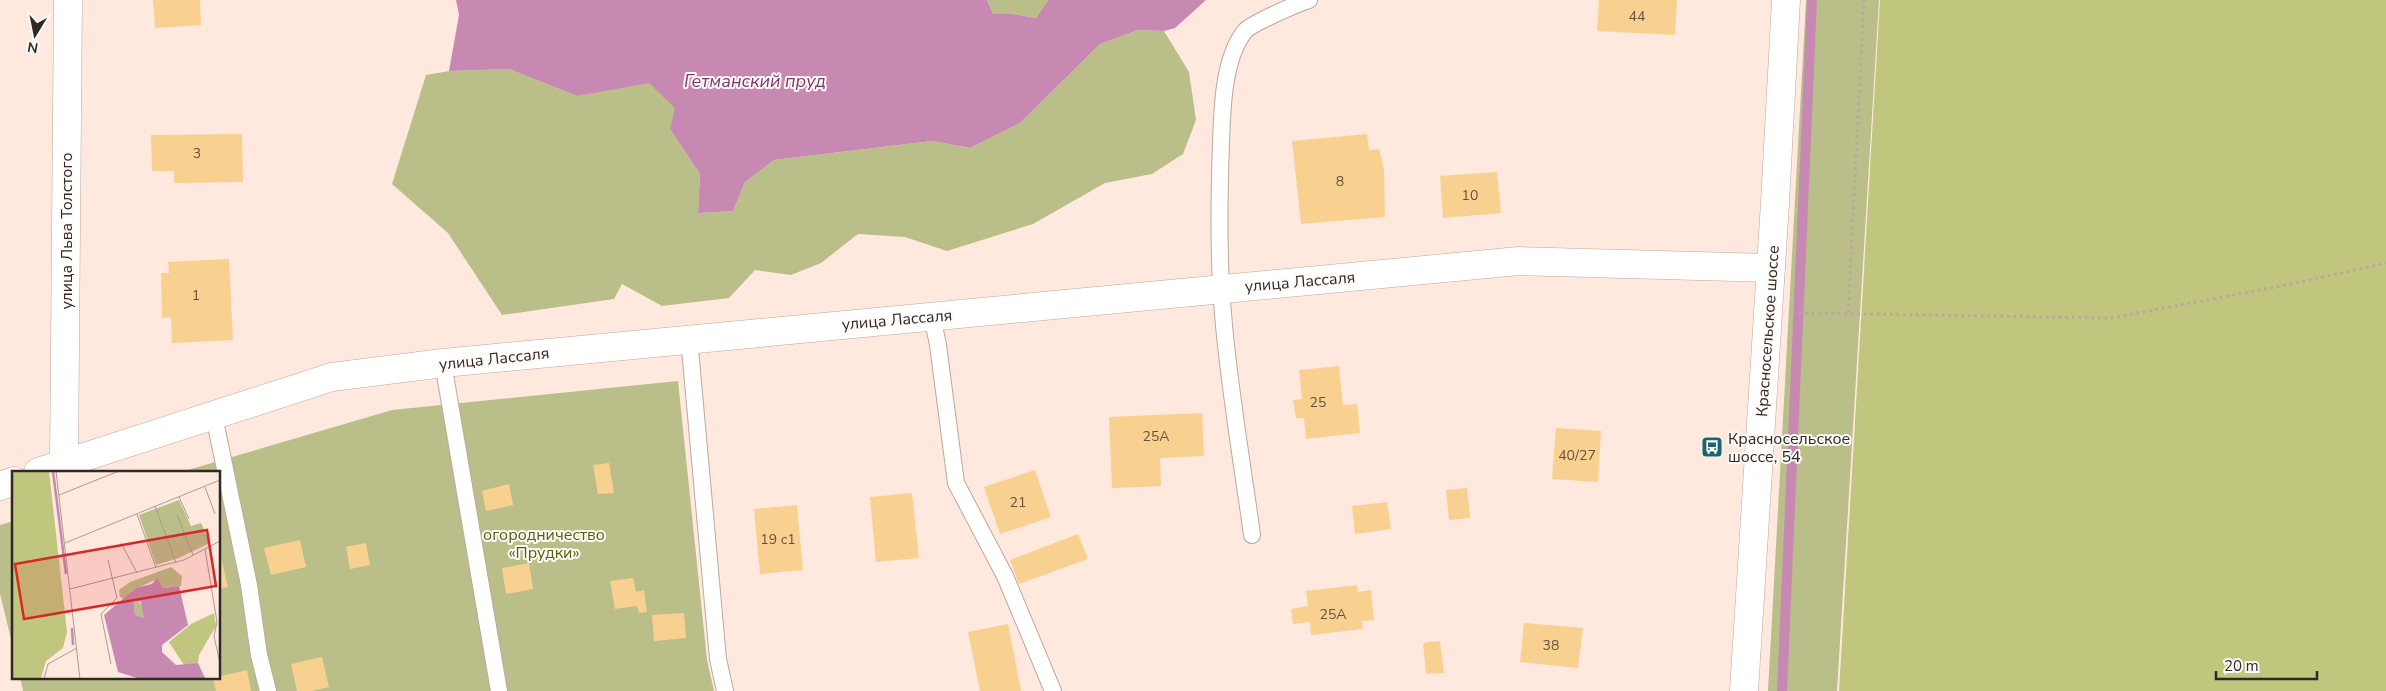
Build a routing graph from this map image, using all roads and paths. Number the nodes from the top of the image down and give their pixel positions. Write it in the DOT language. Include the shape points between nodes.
graph roads {
  1 [pos="68,0"];
  2 [pos="1309,0"];
  3 [pos="1786,0"];
  4 [pos="1864,0"];
  5 [pos="2386,263"];
  6 [pos="1771,268"];
  7 [pos="1221,288"];
  8 [pos="1794,313"];
  9 [pos="1848,313"];
  10 [pos="932,316"];
  11 [pos="689,338"];
  12 [pos="443,363"];
  13 [pos="214,416"];
  14 [pos="64,463"];
  15 [pos="41,471"];
  16 [pos="12,482"];
  17 [pos="0,486"];
  18 [pos="1252,535"];
  19 [pos="268,691"];
  20 [pos="499,691"];
  21 [pos="725,691"];
  22 [pos="1053,691"];
  23 [pos="1744,691"];
  1 -- 14 [label="street, улица Льва Толстого"];
  2 -- 7 [label="lane" via="1245,30 1230,60 1222,102"];
  3 -- 6 [label="street, Красносельское шоссе"];
  4 -- 9 [label="path"];
  5 -- 9 [label="path" via="2111,318"];
  6 -- 7 [label="street, улица Лассаля" via="1519,261"];
  6 -- 23 [label="street, Красносельское шоссе"];
  7 -- 10 [label="street, улица Лассаля"];
  7 -- 18 [label="lane"];
  8 -- 9 [label="path"];
  10 -- 11 [label="street, улица Лассаля"];
  10 -- 22 [label="lane" via="956,483 1005,576"];
  11 -- 12 [label="street, улица Лассаля"];
  11 -- 21 [label="lane" via="718,659"];
  12 -- 13 [label="street, улица Лассаля" via="332,377"];
  12 -- 20 [label="lane"];
  13 -- 14 [label="street, улица Лассаля"];
  13 -- 19 [label="lane"];
  14 -- 15 [label="street, улица Лассаля"];
  16 -- 17 [label="street"];
}
